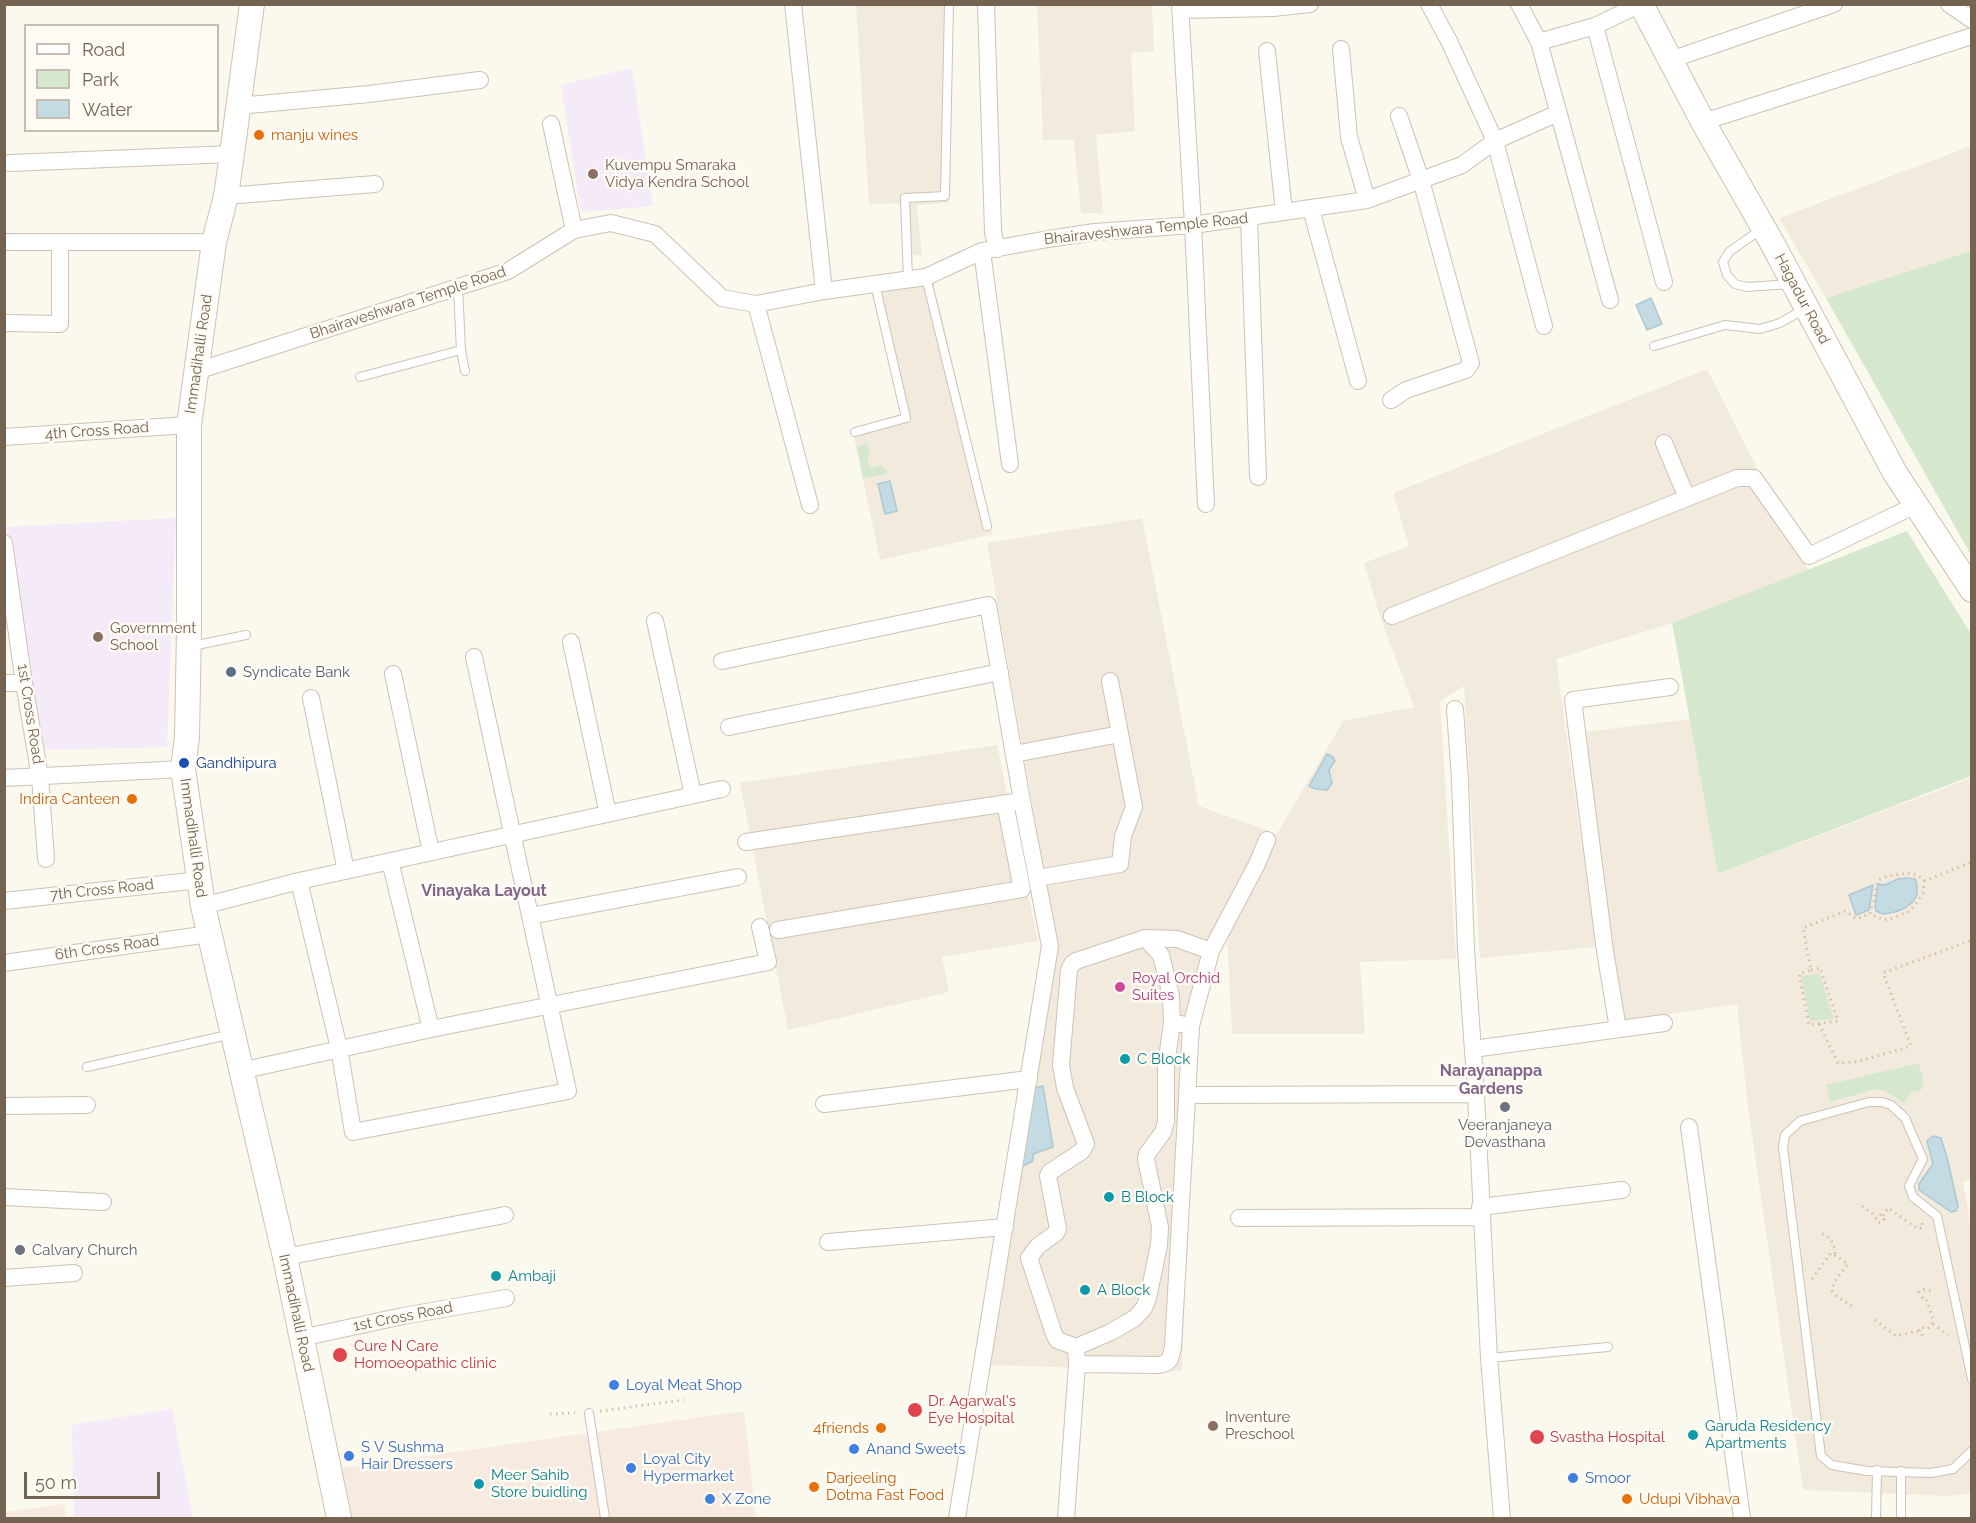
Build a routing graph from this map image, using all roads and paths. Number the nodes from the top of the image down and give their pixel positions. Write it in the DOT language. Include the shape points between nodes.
graph roads {
  1 [pos="252,4"];
  2 [pos="793,4"];
  3 [pos="949,4"];
  4 [pos="986,4"];
  5 [pos="1310,4"];
  6 [pos="1429,4"];
  7 [pos="1519,4"];
  8 [pos="1834,4"];
  9 [pos="1949,4"];
  10 [pos="1641,5"];
  11 [pos="1273,6"];
  12 [pos="1180,7"];
  13 [pos="1970,18"];
  14 [pos="1595,26"];
  15 [pos="1971,36"];
  16 [pos="1539,42"];
  17 [pos="1341,49"];
  18 [pos="1267,51"];
  19 [pos="1670,60"];
  20 [pos="480,80"];
  21 [pos="238,106"];
  22 [pos="1558,113"];
  23 [pos="1399,116"];
  24 [pos="1703,122"];
  25 [pos="551,124"];
  26 [pos="1495,141"];
  27 [pos="232,154"];
  28 [pos="10,163"];
  29 [pos="1421,180"];
  30 [pos="375,184"];
  31 [pos="226,196"];
  32 [pos="1367,200"];
  33 [pos="1311,209"];
  34 [pos="1284,212"];
  35 [pos="1249,218"];
  36 [pos="1193,225"];
  37 [pos="1764,228"];
  38 [pos="574,230"];
  39 [pos="4,242"];
  40 [pos="214,242"];
  41 [pos="60,243"];
  42 [pos="990,250"];
  43 [pos="926,277"];
  44 [pos="908,279"];
  45 [pos="1664,282"];
  46 [pos="875,284"];
  47 [pos="1794,284"];
  48 [pos="458,287"];
  49 [pos="824,291"];
  50 [pos="1610,300"];
  51 [pos="756,304"];
  52 [pos="1806,308"];
  53 [pos="4,323"];
  54 [pos="1544,326"];
  55 [pos="1654,346"];
  56 [pos="461,350"];
  57 [pos="197,371"];
  58 [pos="465,371"];
  59 [pos="360,377"];
  60 [pos="1358,381"];
  61 [pos="1391,400"];
  62 [pos="189,425"];
  63 [pos="855,432"];
  64 [pos="4,437"];
  65 [pos="1664,443"];
  66 [pos="1010,464"];
  67 [pos="1258,477"];
  68 [pos="1687,498"];
  69 [pos="1206,504"];
  70 [pos="810,505"];
  71 [pos="1916,505"];
  72 [pos="987,526"];
  73 [pos="4,543"];
  74 [pos="1971,590"];
  75 [pos="1392,616"];
  76 [pos="655,621"];
  77 [pos="246,634"];
  78 [pos="571,642"];
  79 [pos="189,647"];
  80 [pos="474,657"];
  81 [pos="722,661"];
  82 [pos="1000,672"];
  83 [pos="393,674"];
  84 [pos="1110,681"];
  85 [pos="4,683"];
  86 [pos="24,683"];
  87 [pos="1670,687"];
  88 [pos="311,698"];
  89 [pos="1455,709"];
  90 [pos="729,727"];
  91 [pos="1120,734"];
  92 [pos="1014,754"];
  93 [pos="183,769"];
  94 [pos="40,777"];
  95 [pos="4,778"];
  96 [pos="722,789"];
  97 [pos="693,795"];
  98 [pos="1022,801"];
  99 [pos="1005,803"];
  100 [pos="608,813"];
  101 [pos="512,834"];
  102 [pos="1267,840"];
  103 [pos="746,843"];
  104 [pos="431,852"];
  105 [pos="46,859"];
  106 [pos="390,861"];
  107 [pos="1971,862"];
  108 [pos="346,871"];
  109 [pos="738,877"];
  110 [pos="1037,878"];
  111 [pos="200,880"];
  112 [pos="299,881"];
  113 [pos="1924,881"];
  114 [pos="4,901"];
  115 [pos="203,906"];
  116 [pos="1870,914"];
  117 [pos="530,916"];
  118 [pos="760,927"];
  119 [pos="778,930"];
  120 [pos="209,934"];
  121 [pos="1145,938"];
  122 [pos="1971,940"];
  123 [pos="1211,951"];
  124 [pos="4,963"];
  125 [pos="1811,970"];
  126 [pos="549,1006"];
  127 [pos="1172,1023"];
  128 [pos="1664,1023"];
  129 [pos="1819,1024"];
  130 [pos="1191,1026"];
  131 [pos="431,1029"];
  132 [pos="1618,1029"];
  133 [pos="233,1034"];
  134 [pos="339,1048"];
  135 [pos="1473,1049"];
  136 [pos="87,1067"];
  137 [pos="240,1071"];
  138 [pos="1029,1080"];
  139 [pos="1476,1094"];
  140 [pos="1198,1095"];
  141 [pos="824,1104"];
  142 [pos="87,1105"];
  143 [pos="4,1106"];
  144 [pos="1689,1127"];
  145 [pos="1622,1190"];
  146 [pos="4,1197"];
  147 [pos="103,1202"];
  148 [pos="1862,1206"];
  149 [pos="1901,1209"];
  150 [pos="1481,1212"];
  151 [pos="1897,1214"];
  152 [pos="505,1215"];
  153 [pos="1882,1216"];
  154 [pos="1878,1217"];
  155 [pos="1239,1218"];
  156 [pos="1922,1222"];
  157 [pos="1005,1227"];
  158 [pos="1822,1234"];
  159 [pos="828,1242"];
  160 [pos="1835,1256"];
  161 [pos="285,1257"];
  162 [pos="74,1274"];
  163 [pos="4,1278"];
  164 [pos="1808,1285"];
  165 [pos="1932,1291"];
  166 [pos="506,1298"];
  167 [pos="1856,1308"];
  168 [pos="1875,1320"];
  169 [pos="1933,1324"];
  170 [pos="1919,1331"];
  171 [pos="301,1338"];
  172 [pos="1955,1339"];
  173 [pos="1923,1340"];
  174 [pos="1076,1347"];
  175 [pos="1608,1347"];
  176 [pos="1489,1358"];
  177 [pos="1077,1364"];
  178 [pos="1971,1379"];
  179 [pos="684,1400"];
  180 [pos="589,1413"];
  181 [pos="550,1414"];
  182 [pos="1971,1451"];
  183 [pos="1877,1470"];
  184 [pos="1902,1471"];
  185 [pos="339,1518"];
  186 [pos="605,1518"];
  187 [pos="957,1518"];
  188 [pos="1066,1518"];
  189 [pos="1502,1518"];
  190 [pos="1742,1518"];
  191 [pos="1876,1518"];
  192 [pos="1901,1518"];
  1 -- 21 [label="street, Immadihalli Road"];
  2 -- 49 [label="street"];
  3 -- 44 [label="lane" via="945,196 905,198"];
  4 -- 42 [label="street" via="993,232"];
  5 -- 11 [label="street"];
  6 -- 26 [label="street"];
  7 -- 16 [label="street"];
  8 -- 19 [label="street"];
  9 -- 13 [label="street"];
  10 -- 14 [label="street"];
  10 -- 19 [label="street, Hagadur Road"];
  11 -- 12 [label="street"];
  12 -- 36 [label="street"];
  14 -- 16 [label="street"];
  14 -- 45 [label="street"];
  15 -- 24 [label="street"];
  16 -- 22 [label="street"];
  17 -- 32 [label="street" via="1349,137"];
  18 -- 34 [label="street"];
  19 -- 24 [label="street, Hagadur Road"];
  20 -- 21 [label="street"];
  21 -- 27 [label="street, Immadihalli Road"];
  22 -- 26 [label="street, Bhairaveshwara Temple Road"];
  22 -- 50 [label="street"];
  23 -- 29 [label="street"];
  24 -- 37 [label="street, Hagadur Road"];
  25 -- 38 [label="street"];
  26 -- 29 [label="street, Bhairaveshwara Temple Road" via="1462,165"];
  26 -- 54 [label="street"];
  27 -- 28 [label="street"];
  27 -- 31 [label="street, Immadihalli Road"];
  29 -- 32 [label="street, Bhairaveshwara Temple Road"];
  29 -- 61 [label="street" via="1471,363 1466,370 1406,390"];
  30 -- 31 [label="street"];
  31 -- 40 [label="street, Immadihalli Road"];
  32 -- 33 [label="street, Bhairaveshwara Temple Road"];
  33 -- 34 [label="street, Bhairaveshwara Temple Road"];
  33 -- 60 [label="street"];
  34 -- 35 [label="street, Bhairaveshwara Temple Road"];
  35 -- 36 [label="street, Bhairaveshwara Temple Road"];
  35 -- 67 [label="street"];
  36 -- 42 [label="street, Bhairaveshwara Temple Road" via="1095,232"];
  36 -- 69 [label="street"];
  37 -- 47 [label="street, Hagadur Road"];
  37 -- 47 [label="lane" via="1729,252 1723,262 1727,275 1735,284 1747,287"];
  38 -- 48 [label="street, Bhairaveshwara Temple Road" via="508,271"];
  38 -- 51 [label="street, Bhairaveshwara Temple Road" via="611,223 655,234 722,298"];
  39 -- 41 [label="street"];
  40 -- 41 [label="street"];
  40 -- 57 [label="street, Immadihalli Road"];
  41 -- 53 [label="street" via="60,324"];
  42 -- 43 [label="street, Bhairaveshwara Temple Road"];
  42 -- 66 [label="street"];
  43 -- 44 [label="street, Bhairaveshwara Temple Road"];
  43 -- 72 [label="lane"];
  44 -- 46 [label="street, Bhairaveshwara Temple Road"];
  46 -- 49 [label="street, Bhairaveshwara Temple Road"];
  46 -- 63 [label="lane" via="906,418"];
  47 -- 52 [label="street, Hagadur Road"];
  48 -- 56 [label="lane"];
  48 -- 57 [label="street, Bhairaveshwara Temple Road"];
  49 -- 51 [label="street, Bhairaveshwara Temple Road"];
  51 -- 70 [label="street"];
  52 -- 55 [label="lane" via="1760,329 1725,325"];
  52 -- 71 [label="street, Hagadur Road"];
  56 -- 58 [label="lane"];
  56 -- 59 [label="lane"];
  57 -- 62 [label="street, Immadihalli Road"];
  62 -- 64 [label="street, 4th Cross Road"];
  62 -- 79 [label="street, Immadihalli Road"];
  65 -- 68 [label="street"];
  68 -- 71 [label="street" via="1737,478 1754,478 1809,556"];
  68 -- 75 [label="street"];
  71 -- 74 [label="street, Hagadur Road"];
  73 -- 86 [label="street, 1st Cross Road"];
  76 -- 97 [label="street"];
  77 -- 79 [label="lane"];
  78 -- 100 [label="street"];
  79 -- 93 [label="street, Immadihalli Road"];
  80 -- 101 [label="street"];
  81 -- 82 [label="street" via="988,605"];
  82 -- 90 [label="street"];
  82 -- 92 [label="street"];
  83 -- 104 [label="street"];
  84 -- 91 [label="street"];
  85 -- 86 [label="street"];
  86 -- 94 [label="street, 1st Cross Road"];
  87 -- 132 [label="street" via="1573,700"];
  88 -- 108 [label="street"];
  89 -- 135 [label="street"];
  91 -- 92 [label="street"];
  91 -- 110 [label="street" via="1134,807 1123,836 1120,864"];
  92 -- 98 [label="street"];
  93 -- 94 [label="street, 1st Cross Road"];
  93 -- 111 [label="street, Immadihalli Road"];
  94 -- 95 [label="street, 1st Cross Road"];
  94 -- 105 [label="street, 1st Cross Road"];
  96 -- 97 [label="street"];
  97 -- 100 [label="street"];
  98 -- 99 [label="street"];
  98 -- 110 [label="street"];
  99 -- 103 [label="street"];
  99 -- 119 [label="street" via="1022,889"];
  100 -- 101 [label="street"];
  101 -- 104 [label="street"];
  101 -- 117 [label="street"];
  102 -- 123 [label="street"];
  104 -- 106 [label="street"];
  106 -- 108 [label="street"];
  106 -- 131 [label="street"];
  107 -- 113 [label="path"];
  108 -- 112 [label="street"];
  109 -- 117 [label="street"];
  110 -- 138 [label="street" via="1050,946"];
  111 -- 114 [label="street, 7th Cross Road"];
  111 -- 115 [label="street, Immadihalli Road"];
  112 -- 115 [label="street"];
  112 -- 134 [label="street"];
  113 -- 116 [label="path" via="1923,893 1908,912 1884,920"];
  113 -- 116 [label="path" via="1908,873 1878,880"];
  115 -- 120 [label="street, Immadihalli Road"];
  116 -- 125 [label="path" via="1856,919 1846,911 1803,928"];
  117 -- 126 [label="street"];
  118 -- 126 [label="street" via="768,962"];
  120 -- 124 [label="street, 6th Cross Road"];
  120 -- 133 [label="street, Immadihalli Road"];
  121 -- 123 [label="street" via="1177,939"];
  121 -- 127 [label="street" via="1163,960"];
  121 -- 174 [label="street" via="1076,961 1069,970 1061,1065 1065,1088 1086,1144 1082,1151 1050,1172 1058,1229 1029,1258 1057,1340"];
  122 -- 129 [label="path" via="1883,973 1911,1046 1856,1062 1838,1063"];
  123 -- 130 [label="street"];
  125 -- 129 [label="path" via="1798,974 1809,1025"];
  125 -- 129 [label="path" via="1820,968 1838,1021"];
  126 -- 131 [label="street"];
  126 -- 134 [label="street" via="568,1091 353,1132"];
  127 -- 130 [label="street"];
  127 -- 174 [label="street" via="1166,1065 1166,1121 1146,1159 1160,1227 1148,1298 1135,1318"];
  128 -- 132 [label="street"];
  130 -- 177 [label="street" via="1170,1359 1159,1365"];
  131 -- 134 [label="street"];
  132 -- 135 [label="street"];
  133 -- 136 [label="lane"];
  133 -- 137 [label="street, Immadihalli Road"];
  134 -- 137 [label="street"];
  135 -- 139 [label="street"];
  137 -- 161 [label="street, Immadihalli Road"];
  138 -- 141 [label="street"];
  138 -- 157 [label="street"];
  139 -- 140 [label="street"];
  139 -- 150 [label="street"];
  142 -- 143 [label="street"];
  144 -- 190 [label="street"];
  145 -- 150 [label="street"];
  146 -- 147 [label="street"];
  148 -- 154 [label="path"];
  149 -- 151 [label="path"];
  150 -- 155 [label="street"];
  150 -- 176 [label="street"];
  151 -- 153 [label="path" via="1888,1208"];
  151 -- 156 [label="path" via="1918,1229 1923,1227"];
  152 -- 161 [label="street"];
  153 -- 154 [label="path"];
  153 -- 154 [label="path" via="1884,1220 1880,1223"];
  157 -- 159 [label="street"];
  157 -- 187 [label="street"];
  158 -- 160 [label="path" via="1832,1242"];
  160 -- 164 [label="path" via="1831,1253"];
  160 -- 167 [label="path" via="1848,1264 1832,1291"];
  161 -- 171 [label="street, Immadihalli Road"];
  162 -- 163 [label="street"];
  165 -- 169 [label="path" via="1922,1290 1920,1295 1926,1299"];
  166 -- 171 [label="street, 1st Cross Road"];
  168 -- 170 [label="path" via="1896,1336"];
  169 -- 170 [label="path"];
  169 -- 172 [label="path"];
  170 -- 173 [label="path"];
  171 -- 185 [label="street, Immadihalli Road"];
  174 -- 177 [label="street"];
  175 -- 176 [label="lane"];
  176 -- 189 [label="street"];
  177 -- 188 [label="street"];
  178 -- 183 [label="lane" via="1937,1216 1913,1197 1909,1186 1923,1159 1905,1118 1891,1105 1869,1102 1800,1121 1785,1136 1783,1147 1821,1456 1832,1465"];
  179 -- 180 [label="path"];
  180 -- 181 [label="path"];
  180 -- 186 [label="lane"];
  182 -- 184 [label="lane" via="1953,1469 1931,1473"];
  183 -- 184 [label="lane"];
  183 -- 191 [label="lane"];
  184 -- 192 [label="lane"];
}
